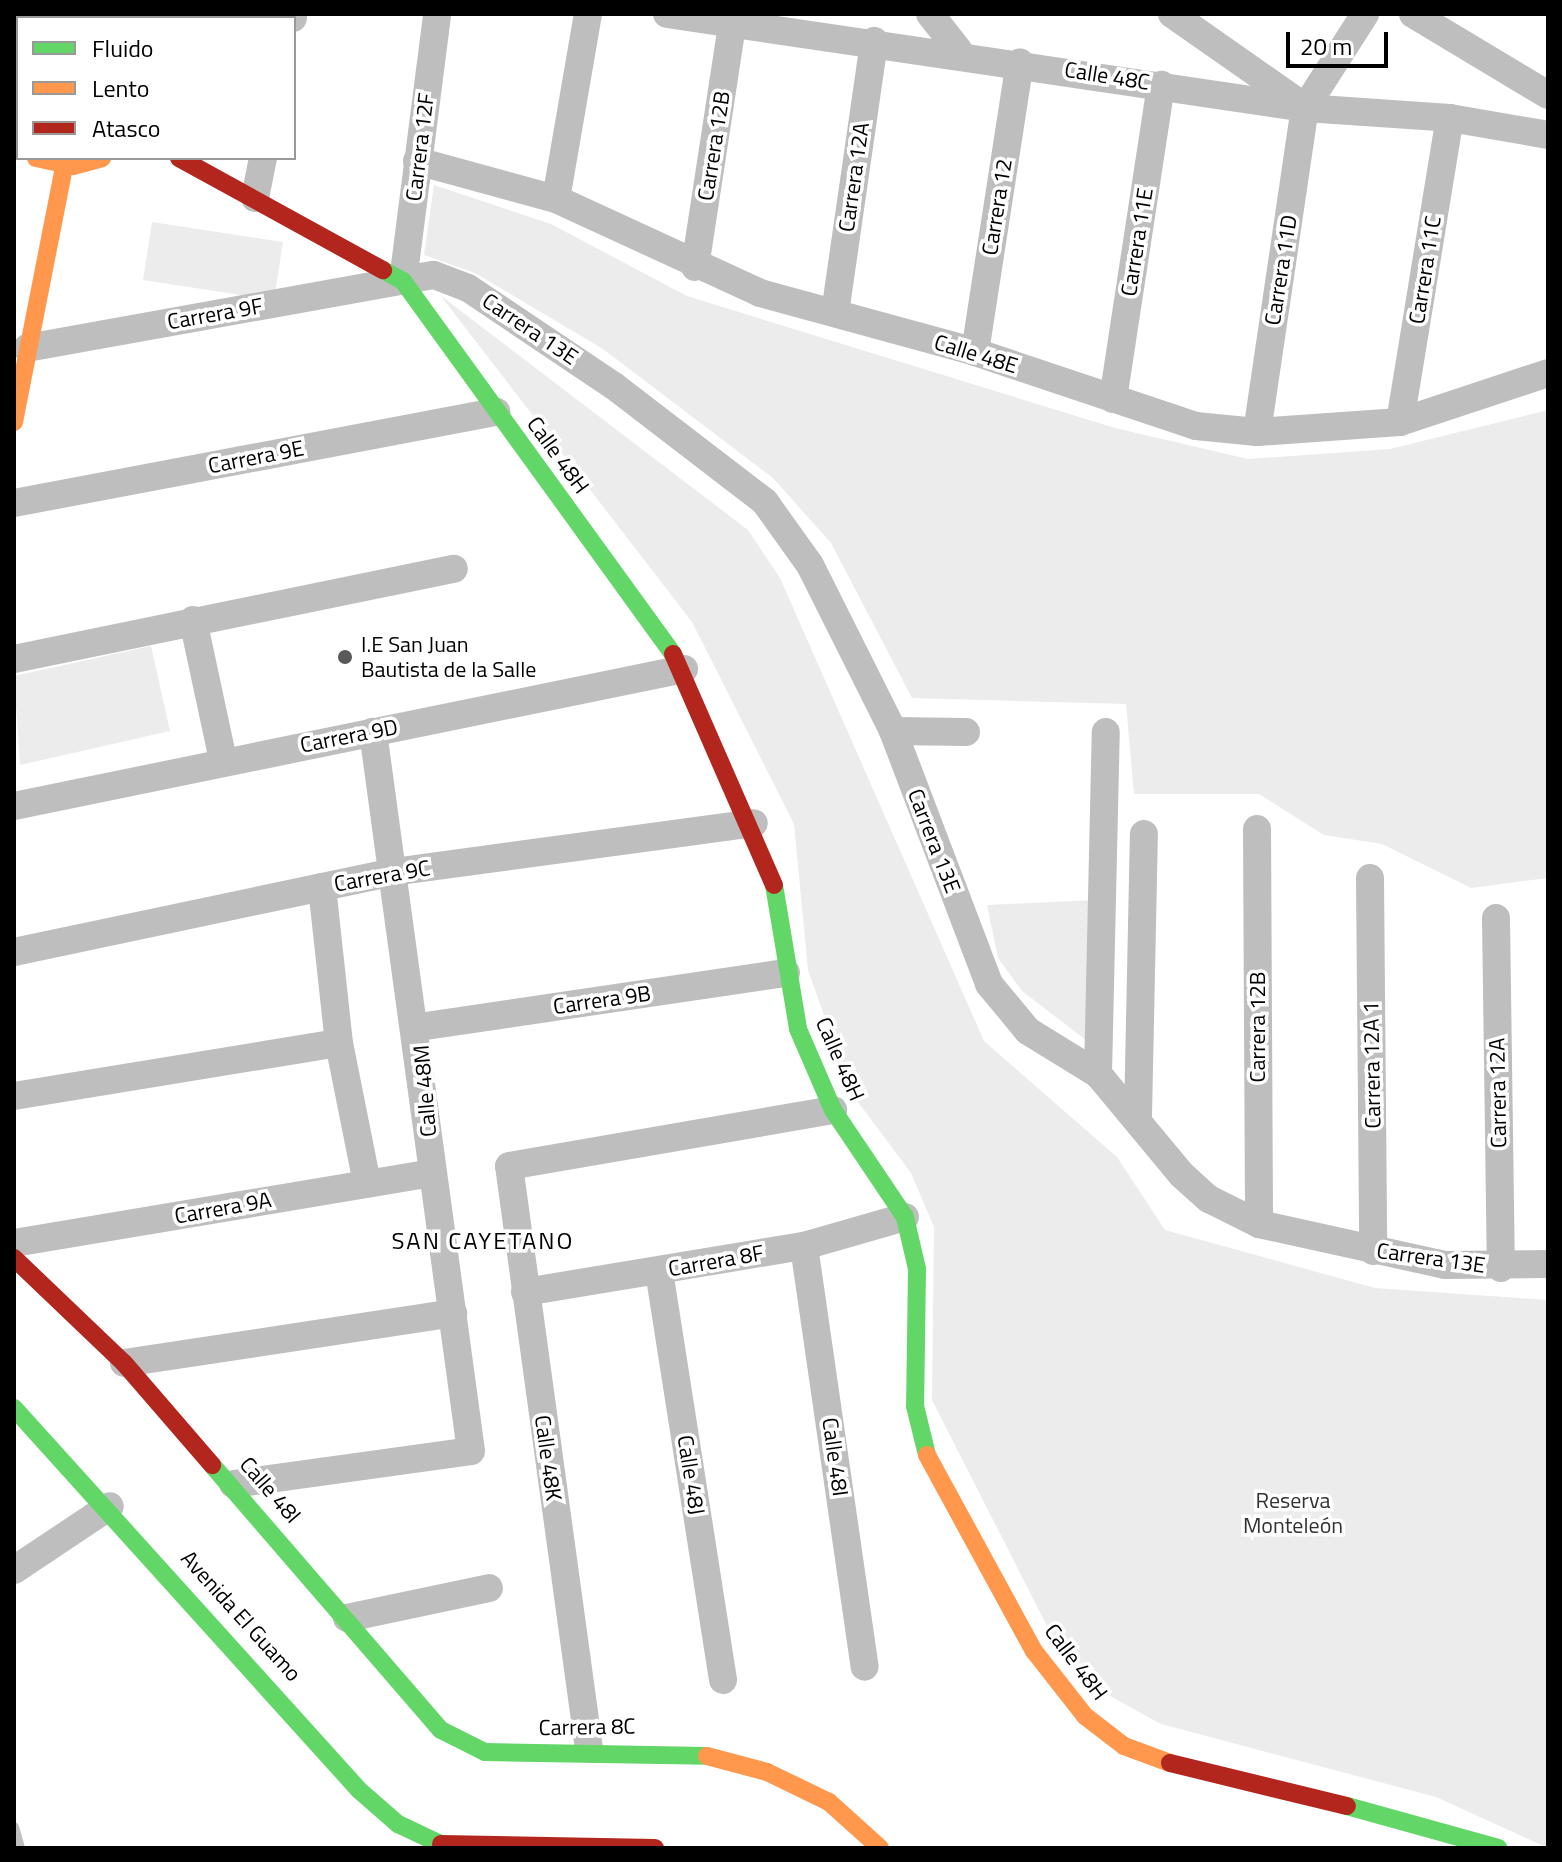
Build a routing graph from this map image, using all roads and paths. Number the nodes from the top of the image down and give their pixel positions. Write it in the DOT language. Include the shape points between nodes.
graph roads {
  1 [pos="437,14"];
  2 [pos="588,14"];
  3 [pos="930,14"];
  4 [pos="1172,14"];
  5 [pos="1365,14"];
  6 [pos="1413,14"];
  7 [pos="683,16"];
  8 [pos="732,25"];
  9 [pos="874,41"];
  10 [pos="959,51"];
  11 [pos="1020,62"];
  12 [pos="1161,85"];
  13 [pos="1548,95"];
  14 [pos="1305,108"];
  15 [pos="1450,118"];
  16 [pos="1548,135"];
  17 [pos="43,160"];
  18 [pos="92,160"];
  19 [pos="183,160"];
  20 [pos="263,160"];
  21 [pos="417,161"];
  22 [pos="64,166"];
  23 [pos="255,198"];
  24 [pos="556,199"];
  25 [pos="695,267"];
  26 [pos="403,281"];
  27 [pos="835,313"];
  28 [pos="27,348"];
  29 [pos="975,352"];
  30 [pos="1548,373"];
  31 [pos="1113,399"];
  32 [pos="497,412"];
  33 [pos="14,422"];
  34 [pos="1400,422"];
  35 [pos="1257,432"];
  36 [pos="14,503"];
  37 [pos="454,569"];
  38 [pos="193,620"];
  39 [pos="14,659"];
  40 [pos="684,669"];
  41 [pos="893,731"];
  42 [pos="373,732"];
  43 [pos="966,732"];
  44 [pos="1106,732"];
  45 [pos="223,760"];
  46 [pos="14,806"];
  47 [pos="754,823"];
  48 [pos="1257,829"];
  49 [pos="1144,834"];
  50 [pos="393,872"];
  51 [pos="1370,878"];
  52 [pos="322,887"];
  53 [pos="1496,918"];
  54 [pos="14,952"];
  55 [pos="786,973"];
  56 [pos="419,1027"];
  57 [pos="339,1043"];
  58 [pos="1098,1074"];
  59 [pos="14,1096"];
  60 [pos="833,1110"];
  61 [pos="1138,1116"];
  62 [pos="432,1173"];
  63 [pos="367,1183"];
  64 [pos="905,1217"];
  65 [pos="1259,1224"];
  66 [pos="14,1243"];
  67 [pos="804,1246"];
  68 [pos="1373,1251"];
  69 [pos="14,1258"];
  70 [pos="1548,1264"];
  71 [pos="1501,1268"];
  72 [pos="659,1271"];
  73 [pos="525,1292"];
  74 [pos="453,1313"];
  75 [pos="124,1363"];
  76 [pos="14,1408"];
  77 [pos="233,1484"];
  78 [pos="110,1506"];
  79 [pos="14,1569"];
  80 [pos="489,1588"];
  81 [pos="347,1618"];
  82 [pos="865,1667"];
  83 [pos="723,1680"];
  84 [pos="589,1749"];
  85 [pos="485,1752"];
  86 [pos="610,1845"];
  87 [pos="445,1846"];
  88 [pos="655,1848"];
  89 [pos="880,1848"];
  90 [pos="1498,1848"];
  1 -- 21 [label="street, Carrera 12F"];
  2 -- 24 [label="street"];
  3 -- 10 [label="street"];
  4 -- 14 [label="street"];
  5 -- 14 [label="street"];
  6 -- 13 [label="street"];
  7 -- 8 [label="street, Calle 48C"];
  8 -- 9 [label="street, Calle 48C"];
  8 -- 25 [label="street, Carrera 12B"];
  9 -- 10 [label="street, Calle 48C"];
  9 -- 27 [label="street, Carrera 12A"];
  10 -- 11 [label="street, Calle 48C"];
  11 -- 12 [label="street, Calle 48C"];
  11 -- 29 [label="street, Carrera 12"];
  12 -- 14 [label="street, Calle 48C"];
  12 -- 31 [label="street, Carrera 11E"];
  14 -- 15 [label="street, Calle 48C"];
  14 -- 35 [label="street, Carrera 11D"];
  15 -- 16 [label="street, Calle 48C"];
  15 -- 34 [label="street, Carrera 11C"];
  17 -- 22 [label="street"];
  18 -- 22 [label="street"];
  19 -- 23 [label="street, Calle 48H"];
  20 -- 23 [label="street"];
  21 -- 24 [label="street, Calle 48E"];
  21 -- 26 [label="street, Carrera 12F"];
  22 -- 28 [label="street"];
  23 -- 26 [label="street, Calle 48H"];
  24 -- 25 [label="street, Calle 48E"];
  25 -- 27 [label="street, Calle 48E"];
  26 -- 28 [label="street, Carrera 9F"];
  26 -- 32 [label="street, Calle 48H"];
  26 -- 41 [label="street, Carrera 13E" via="434,275 468,288 614,386 765,502 810,565"];
  27 -- 29 [label="street, Calle 48E"];
  28 -- 33 [label="street"];
  29 -- 31 [label="street, Calle 48E"];
  30 -- 34 [label="street, Calle 48E"];
  31 -- 35 [label="street, Calle 48E" via="1196,426"];
  32 -- 36 [label="street, Carrera 9E"];
  32 -- 40 [label="street, Calle 48H"];
  34 -- 35 [label="street, Calle 48E"];
  37 -- 38 [label="street"];
  38 -- 39 [label="street"];
  38 -- 45 [label="street"];
  40 -- 42 [label="street, Carrera 9D"];
  40 -- 47 [label="street, Calle 48H"];
  41 -- 43 [label="street"];
  41 -- 58 [label="street, Carrera 13E" via="989,984 1028,1031"];
  42 -- 45 [label="street, Carrera 9D"];
  42 -- 50 [label="street, Calle 48M"];
  44 -- 58 [label="street"];
  45 -- 46 [label="street, Carrera 9D"];
  47 -- 50 [label="street, Carrera 9C"];
  47 -- 55 [label="street, Calle 48H" via="771,864"];
  48 -- 65 [label="street, Carrera 12B"];
  49 -- 61 [label="street"];
  50 -- 52 [label="street, Carrera 9C"];
  50 -- 56 [label="street, Calle 48M"];
  51 -- 68 [label="street, Carrera 12A 1"];
  52 -- 54 [label="street, Carrera 9C"];
  52 -- 57 [label="street"];
  53 -- 71 [label="street, Carrera 12A"];
  55 -- 56 [label="street, Carrera 9B"];
  55 -- 60 [label="street, Calle 48H" via="798,1029"];
  56 -- 62 [label="street, Calle 48M"];
  57 -- 59 [label="street"];
  57 -- 63 [label="street"];
  58 -- 61 [label="street, Carrera 13E"];
  60 -- 64 [label="street, Calle 48H"];
  60 -- 73 [label="street, Calle 48K" via="509,1166"];
  61 -- 65 [label="street, Carrera 13E" via="1191,1183"];
  62 -- 63 [label="street, Carrera 9A"];
  62 -- 74 [label="street, Calle 48M"];
  63 -- 66 [label="street, Carrera 9A"];
  64 -- 67 [label="street, Carrera 8F"];
  64 -- 90 [label="street, Calle 48H" via="917,1269 915,1406 929,1462 1034,1651 1085,1716 1124,1746 1185,1768 1486,1839"];
  65 -- 68 [label="street, Carrera 13E"];
  67 -- 72 [label="street, Carrera 8F"];
  67 -- 82 [label="street, Calle 48I"];
  68 -- 71 [label="street, Carrera 13E"];
  69 -- 75 [label="street, Calle 48l"];
  70 -- 71 [label="street, Carrera 13E"];
  72 -- 73 [label="street, Carrera 8F"];
  72 -- 83 [label="street, Calle 48J"];
  73 -- 84 [label="street, Calle 48K"];
  74 -- 75 [label="street"];
  74 -- 77 [label="street, Calle 48M" via="471,1451"];
  75 -- 77 [label="street, Calle 48l"];
  76 -- 78 [label="street, Avenida El Guamo"];
  77 -- 81 [label="street, Calle 48l"];
  78 -- 79 [label="street"];
  78 -- 87 [label="street, Avenida El Guamo" via="359,1790 398,1824"];
  80 -- 81 [label="street"];
  81 -- 85 [label="street, Calle 48l" via="441,1730"];
  84 -- 85 [label="street, Carrera 8C"];
  84 -- 89 [label="street, Carrera 8C" via="690,1751 767,1772 829,1802"];
  86 -- 87 [label="street, Avenida El Guamo"];
  86 -- 88 [label="street, Avenida El Guamo"];
}
